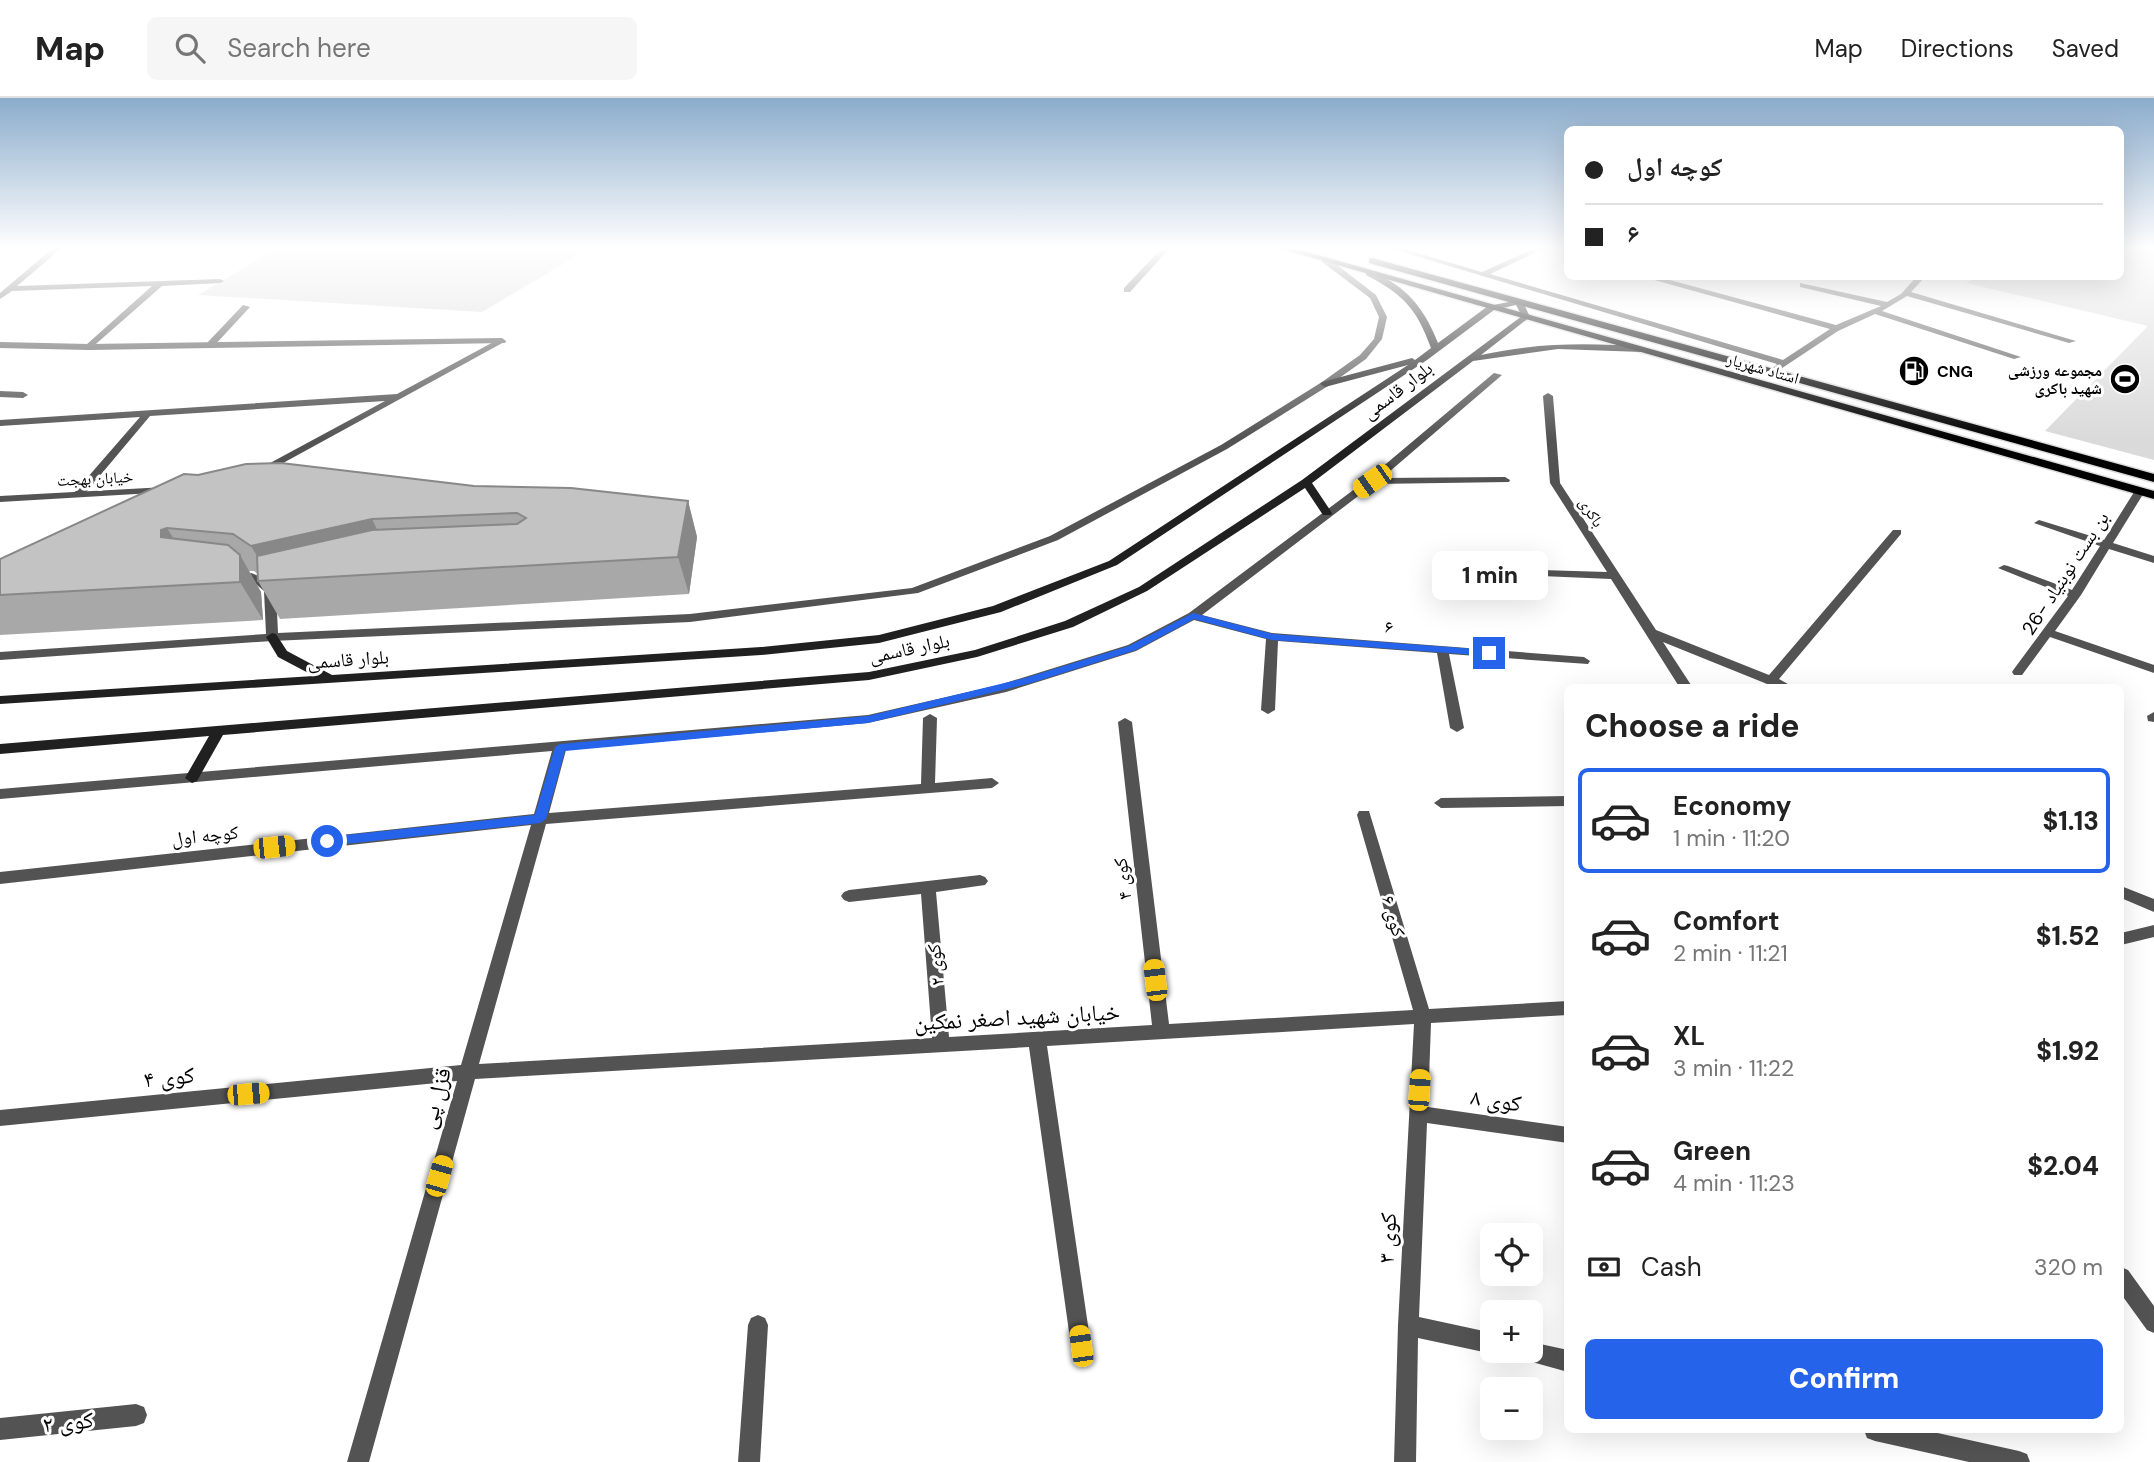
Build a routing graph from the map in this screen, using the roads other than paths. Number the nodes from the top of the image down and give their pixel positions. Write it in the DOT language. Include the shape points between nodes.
graph roads {
  1 [pos="128,312"];
  2 [pos="242,312"];
  3 [pos="1380,312"];
  4 [pos="1420,312"];
  5 [pos="1485,312"];
  6 [pos="1507,312"];
  7 [pos="1524,312"];
  8 [pos="1554,312"];
  9 [pos="1610,312"];
  10 [pos="1780,312"];
  11 [pos="1877,312"];
  12 [pos="1970,312"];
  13 [pos="1526,317"];
  14 [pos="1837,328"];
  15 [pos="2072,341"];
  16 [pos="0,345"];
  17 [pos="210,345"];
  18 [pos="89,347"];
  19 [pos="1436,349"];
  20 [pos="1642,349"];
  21 [pos="2017,357"];
  22 [pos="1424,358"];
  23 [pos="1470,360"];
  24 [pos="1784,363"];
  25 [pos="1772,372"];
  26 [pos="1497,375"];
  27 [pos="1325,384"];
  28 [pos="0,394"];
  29 [pos="23,395"];
  30 [pos="1548,396"];
  31 [pos="403,397"];
  32 [pos="147,414"];
  33 [pos="0,423"];
  34 [pos="258,474"];
  35 [pos="2154,478"];
  36 [pos="1506,480"];
  37 [pos="1372,481"];
  38 [pos="1306,482"];
  39 [pos="182,489"];
  40 [pos="2140,491"];
  41 [pos="78,495"];
  42 [pos="2154,495"];
  43 [pos="0,499"];
  44 [pos="1327,513"];
  45 [pos="2039,523"];
  46 [pos="1897,532"];
  47 [pos="2105,545"];
  48 [pos="2154,560"];
  49 [pos="2004,568"];
  50 [pos="1480,570"];
  51 [pos="228,574"];
  52 [pos="1614,576"];
  53 [pos="283,587"];
  54 [pos="270,590"];
  55 [pos="2075,595"];
  56 [pos="1193,616"];
  57 [pos="1650,632"];
  58 [pos="2049,633"];
  59 [pos="1272,637"];
  60 [pos="272,638"];
  61 [pos="1441,649"];
  62 [pos="0,656"];
  63 [pos="1584,661"];
  64 [pos="2154,669"];
  65 [pos="2018,672"];
  66 [pos="331,680"];
  67 [pos="1772,680"];
  68 [pos="1684,684"];
  69 [pos="1780,684"];
  70 [pos="0,700"];
  71 [pos="1268,710"];
  72 [pos="930,718"];
  73 [pos="1125,722"];
  74 [pos="1457,727"];
  75 [pos="219,730"];
  76 [pos="560,747"];
  77 [pos="0,749"];
  78 [pos="192,778"];
  79 [pos="992,783"];
  80 [pos="928,788"];
  81 [pos="0,794"];
  82 [pos="1564,801"];
  83 [pos="1441,803"];
  84 [pos="1364,815"];
  85 [pos="540,819"];
  86 [pos="0,878"];
  87 [pos="980,881"];
  88 [pos="928,886"];
  89 [pos="2124,893"];
  90 [pos="849,896"];
  91 [pos="2154,906"];
  92 [pos="2154,931"];
  93 [pos="2124,938"];
  94 [pos="1564,1008"];
  95 [pos="1423,1017"];
  96 [pos="1160,1032"];
  97 [pos="1037,1039"];
  98 [pos="941,1044"];
  99 [pos="468,1072"];
  100 [pos="1418,1114"];
  101 [pos="0,1118"];
  102 [pos="1564,1134"];
  103 [pos="2124,1281"];
  104 [pos="2154,1323"];
  105 [pos="758,1325"];
  106 [pos="1408,1325"];
  107 [pos="1480,1341"];
  108 [pos="1081,1346"];
  109 [pos="1543,1355"];
  110 [pos="1564,1360"];
  111 [pos="136,1415"];
  112 [pos="0,1429"];
  113 [pos="1888,1433"];
  114 [pos="358,1462"];
  115 [pos="749,1462"];
  116 [pos="1405,1462"];
  117 [pos="2019,1462"];
  1 -- 18 [label="street"];
  2 -- 17 [label="street"];
  3 -- 27 [label="street" via="1378,339"];
  4 -- 19 [label="main road"];
  5 -- 19 [label="main road, بلوار قاسمی"];
  6 -- 13 [label="main road, استاد شهریار"];
  7 -- 13 [label="main road"];
  8 -- 25 [label="main road, استاد شهریار"];
  9 -- 24 [label="street"];
  10 -- 14 [label="street"];
  11 -- 14 [label="street"];
  11 -- 21 [label="street"];
  12 -- 15 [label="street"];
  13 -- 20 [label="main road, استاد شهریار"];
  13 -- 23 [label="main road, بلوار قاسمی"];
  14 -- 24 [label="street"];
  16 -- 18 [label="street"];
  17 -- 18 [label="street"];
  17 -- 31 [label="street" via="502,341"];
  19 -- 22 [label="main road, بلوار قاسمی"];
  20 -- 23 [label="main road" via="1544,346"];
  20 -- 40 [label="main road, استاد شهریار"];
  22 -- 27 [label="main road"];
  22 -- 66 [label="main road, بلوار قاسمی" via="1113,564 997,609 853,642"];
  23 -- 38 [label="main road, بلوار قاسمی"];
  24 -- 25 [label="street"];
  25 -- 35 [label="main road, استاد شهریار"];
  26 -- 37 [label="street"];
  27 -- 60 [label="street" via="1224,447 1054,538 914,591 690,618"];
  28 -- 29 [label="street"];
  30 -- 52 [label="street, باکری" via="1555,483"];
  31 -- 32 [label="street"];
  31 -- 34 [label="street"];
  32 -- 33 [label="street"];
  32 -- 41 [label="street"];
  36 -- 37 [label="street"];
  37 -- 44 [label="street"];
  38 -- 44 [label="main road"];
  38 -- 75 [label="main road, بلوار قاسمی" via="1143,589 1069,624 977,653 855,678"];
  39 -- 41 [label="street, خیابان بهجت"];
  40 -- 42 [label="main road, استاد شهریار"];
  40 -- 47 [label="street, 26- بن بست نوبنیاد"];
  41 -- 43 [label="street, خیابان بهجت"];
  44 -- 56 [label="street"];
  45 -- 47 [label="street"];
  46 -- 67 [label="street"];
  47 -- 48 [label="street"];
  47 -- 55 [label="street, 26- بن بست نوبنیاد"];
  49 -- 55 [label="street"];
  50 -- 52 [label="street"];
  51 -- 54 [label="street" via="254,576"];
  52 -- 57 [label="street, باکری"];
  53 -- 54 [label="street"];
  54 -- 60 [label="street"];
  55 -- 58 [label="street, 26- بن بست نوبنیاد"];
  56 -- 59 [label="street, ۶"];
  56 -- 76 [label="street" via="1132,648 1014,685 868,719"];
  57 -- 67 [label="street"];
  57 -- 68 [label="street, باکری"];
  58 -- 64 [label="street"];
  58 -- 65 [label="street, 26- بن بست نوبنیاد"];
  59 -- 61 [label="street, ۶"];
  59 -- 71 [label="street"];
  60 -- 62 [label="street"];
  60 -- 66 [label="main road" via="282,654"];
  61 -- 63 [label="street, ۶"];
  61 -- 74 [label="street"];
  66 -- 70 [label="main road, بلوار قاسمی"];
  67 -- 69 [label="street"];
  72 -- 80 [label="street"];
  73 -- 96 [label="street, کوی ۴"];
  75 -- 77 [label="main road, بلوار قاسمی"];
  75 -- 78 [label="main road"];
  76 -- 78 [label="street"];
  76 -- 85 [label="street, قزل پی"];
  78 -- 81 [label="street"];
  79 -- 80 [label="street, کوچه اول"];
  80 -- 85 [label="street, کوچه اول"];
  82 -- 83 [label="street"];
  84 -- 95 [label="street, کوی ۶"];
  85 -- 86 [label="street, کوچه اول"];
  85 -- 99 [label="street, قزل پی"];
  87 -- 88 [label="street"];
  88 -- 90 [label="street"];
  88 -- 98 [label="street, کوی ۲"];
  89 -- 91 [label="street"];
  92 -- 93 [label="street"];
  94 -- 95 [label="street, خیابان شهید اصغر نمکین"];
  95 -- 96 [label="street, خیابان شهید اصغر نمکین"];
  95 -- 100 [label="street, کوی ۳"];
  96 -- 97 [label="street, خیابان شهید اصغر نمکین"];
  97 -- 98 [label="street, خیابان شهید اصغر نمکین"];
  97 -- 108 [label="street"];
  98 -- 99 [label="street, خیابان شهید اصغر نمکین"];
  99 -- 101 [label="street, کوی ۴"];
  99 -- 114 [label="street, قزل پی"];
  100 -- 102 [label="street, کوی ۸"];
  100 -- 106 [label="street, کوی ۳"];
  103 -- 104 [label="street"];
  105 -- 115 [label="street"];
  106 -- 107 [label="street"];
  106 -- 116 [label="street, کوی ۳"];
  109 -- 110 [label="street"];
  111 -- 112 [label="street, کوی ۲"];
  113 -- 117 [label="street"];
}
